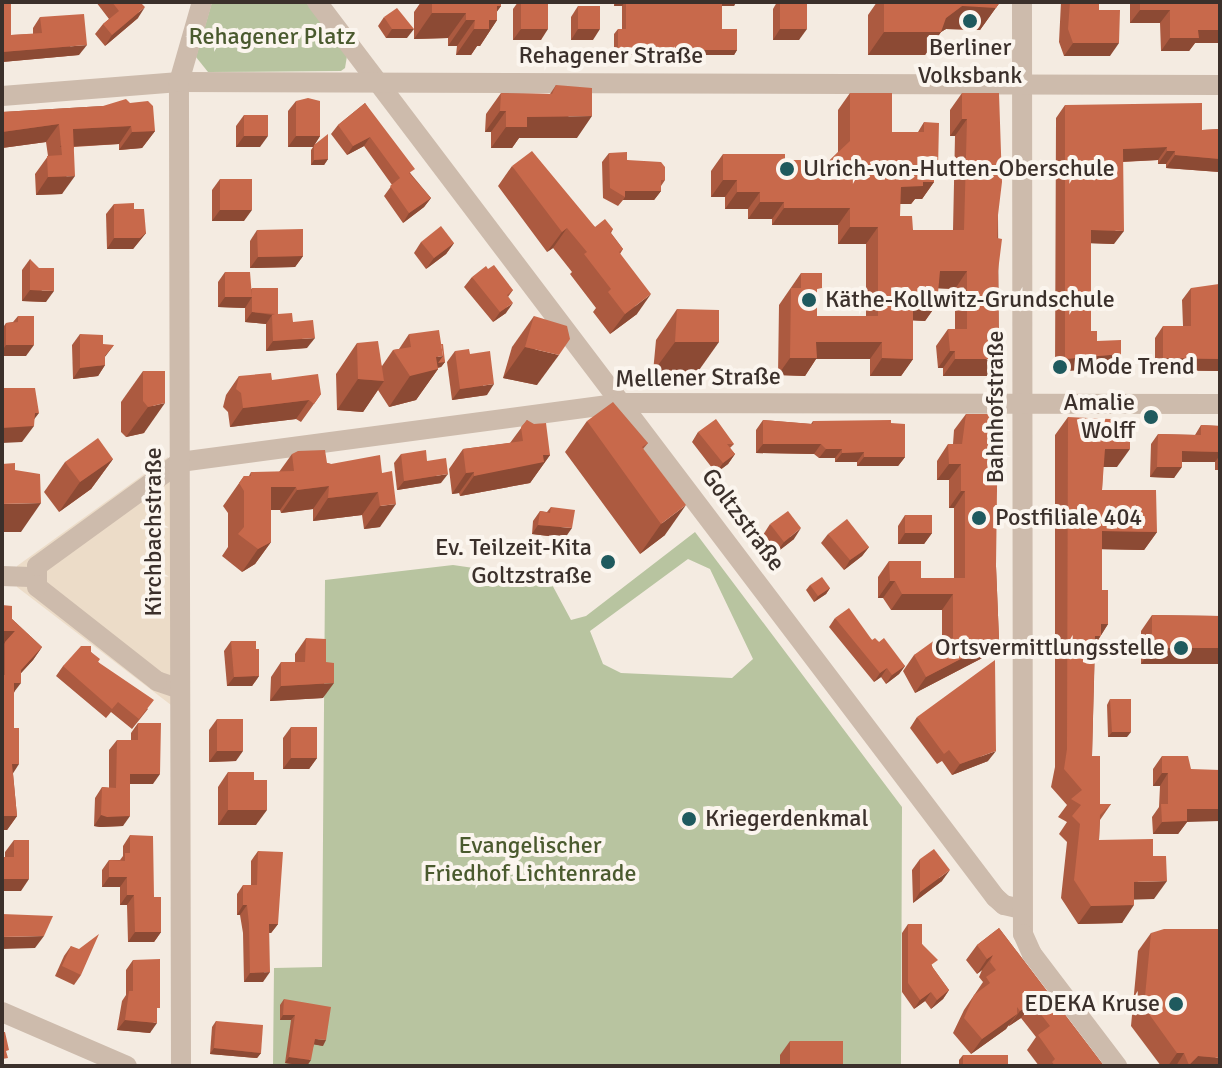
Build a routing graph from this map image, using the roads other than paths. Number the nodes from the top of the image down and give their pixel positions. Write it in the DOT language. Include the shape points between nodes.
graph roads {
  1 [pos="202,2"];
  2 [pos="317,2"];
  3 [pos="1022,2"];
  4 [pos="376,81"];
  5 [pos="179,82"];
  6 [pos="1022,84"];
  7 [pos="1220,85"];
  8 [pos="2,96"];
  9 [pos="621,403"];
  10 [pos="1022,403"];
  11 [pos="1220,404"];
  12 [pos="180,462"];
  13 [pos="2,576"];
  14 [pos="37,577"];
  15 [pos="180,689"];
  16 [pos="1021,909"];
  17 [pos="2,1012"];
  18 [pos="99,1061"];
  19 [pos="127,1066"];
  20 [pos="181,1066"];
  21 [pos="1117,1066"];
  1 -- 5 [label="street, Kirchbachstraße"];
  2 -- 4 [label="street, Goltzstraße"];
  3 -- 6 [label="street, Bahnhofstraße"];
  4 -- 5 [label="street, Rehagener Straße"];
  4 -- 6 [label="street, Rehagener Straße"];
  4 -- 9 [label="street, Goltzstraße"];
  5 -- 8 [label="street, Rehagener Straße"];
  5 -- 12 [label="street, Kirchbachstraße"];
  6 -- 7 [label="street, Rehagener Straße"];
  6 -- 10 [label="street, Bahnhofstraße"];
  9 -- 10 [label="street, Mellener Straße"];
  9 -- 12 [label="street, Mellener Straße"];
  9 -- 16 [label="street, Goltzstraße" via="990,891 1004,905"];
  10 -- 11 [label="street, Mellener Straße"];
  10 -- 16 [label="street, Bahnhofstraße"];
  12 -- 14 [label="street" via="37,566"];
  12 -- 15 [label="street, Kirchbachstraße"];
  13 -- 14 [label="street"];
  14 -- 15 [label="street" via="37,587 157,681"];
  15 -- 20 [label="street, Kirchbachstraße"];
  16 -- 21 [label="street" via="1032,954"];
  17 -- 18 [label="street"];
  18 -- 19 [label="street"];
}
